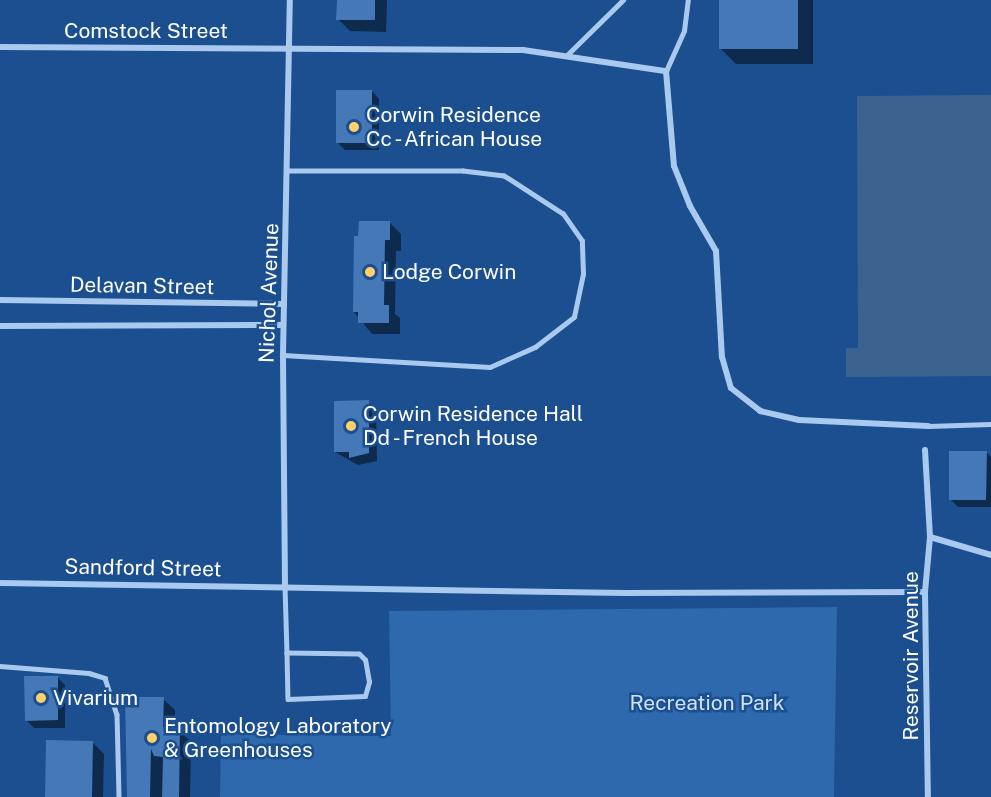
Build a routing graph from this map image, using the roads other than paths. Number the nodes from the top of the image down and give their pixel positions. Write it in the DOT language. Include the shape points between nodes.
graph roads {
  1 [pos="290,0"];
  2 [pos="623,0"];
  3 [pos="688,0"];
  4 [pos="0,47"];
  5 [pos="291,48"];
  6 [pos="568,54"];
  7 [pos="666,71"];
  8 [pos="289,171"];
  9 [pos="0,300"];
  10 [pos="284,304"];
  11 [pos="283,325"];
  12 [pos="0,326"];
  13 [pos="283,355"];
  14 [pos="991,424"];
  15 [pos="928,426"];
  16 [pos="925,450"];
  17 [pos="930,537"];
  18 [pos="991,555"];
  19 [pos="0,583"];
  20 [pos="285,586"];
  21 [pos="925,592"];
  22 [pos="287,653"];
  23 [pos="0,666"];
  24 [pos="119,797"];
  25 [pos="928,797"];
  1 -- 5 [label="street, Nichol Avenue"];
  2 -- 6 [label="lane"];
  3 -- 7 [label="lane" via="684,31"];
  4 -- 5 [label="street, Comstock Street"];
  5 -- 6 [label="street, Comstock Street" via="523,50"];
  5 -- 8 [label="street, Nichol Avenue"];
  6 -- 7 [label="street, Comstock Street"];
  7 -- 15 [label="street" via="674,166 690,206 716,251 722,357 731,388 760,411 799,420"];
  8 -- 10 [label="street, Nichol Avenue"];
  8 -- 13 [label="lane" via="463,171 504,176 563,214 582,241 583,274 574,317 535,347 490,368"];
  9 -- 10 [label="street, Delavan Street"];
  10 -- 11 [label="street, Nichol Avenue"];
  11 -- 12 [label="street, Delavan Street"];
  11 -- 13 [label="street, Nichol Avenue"];
  13 -- 20 [label="street, Nichol Avenue"];
  14 -- 15 [label="lane"];
  16 -- 17 [label="street, Reservoir Avenue"];
  17 -- 18 [label="street"];
  17 -- 21 [label="street, Reservoir Avenue"];
  19 -- 20 [label="street, Sandford Street"];
  20 -- 21 [label="street, Sandford Street" via="625,593"];
  20 -- 22 [label="lane"];
  21 -- 25 [label="street, Reservoir Avenue"];
  22 -- 22 [label="lane" via="288,699 365,696 369,682 365,660 359,654"];
  23 -- 24 [label="lane" via="88,673 105,678 117,714"];
}
